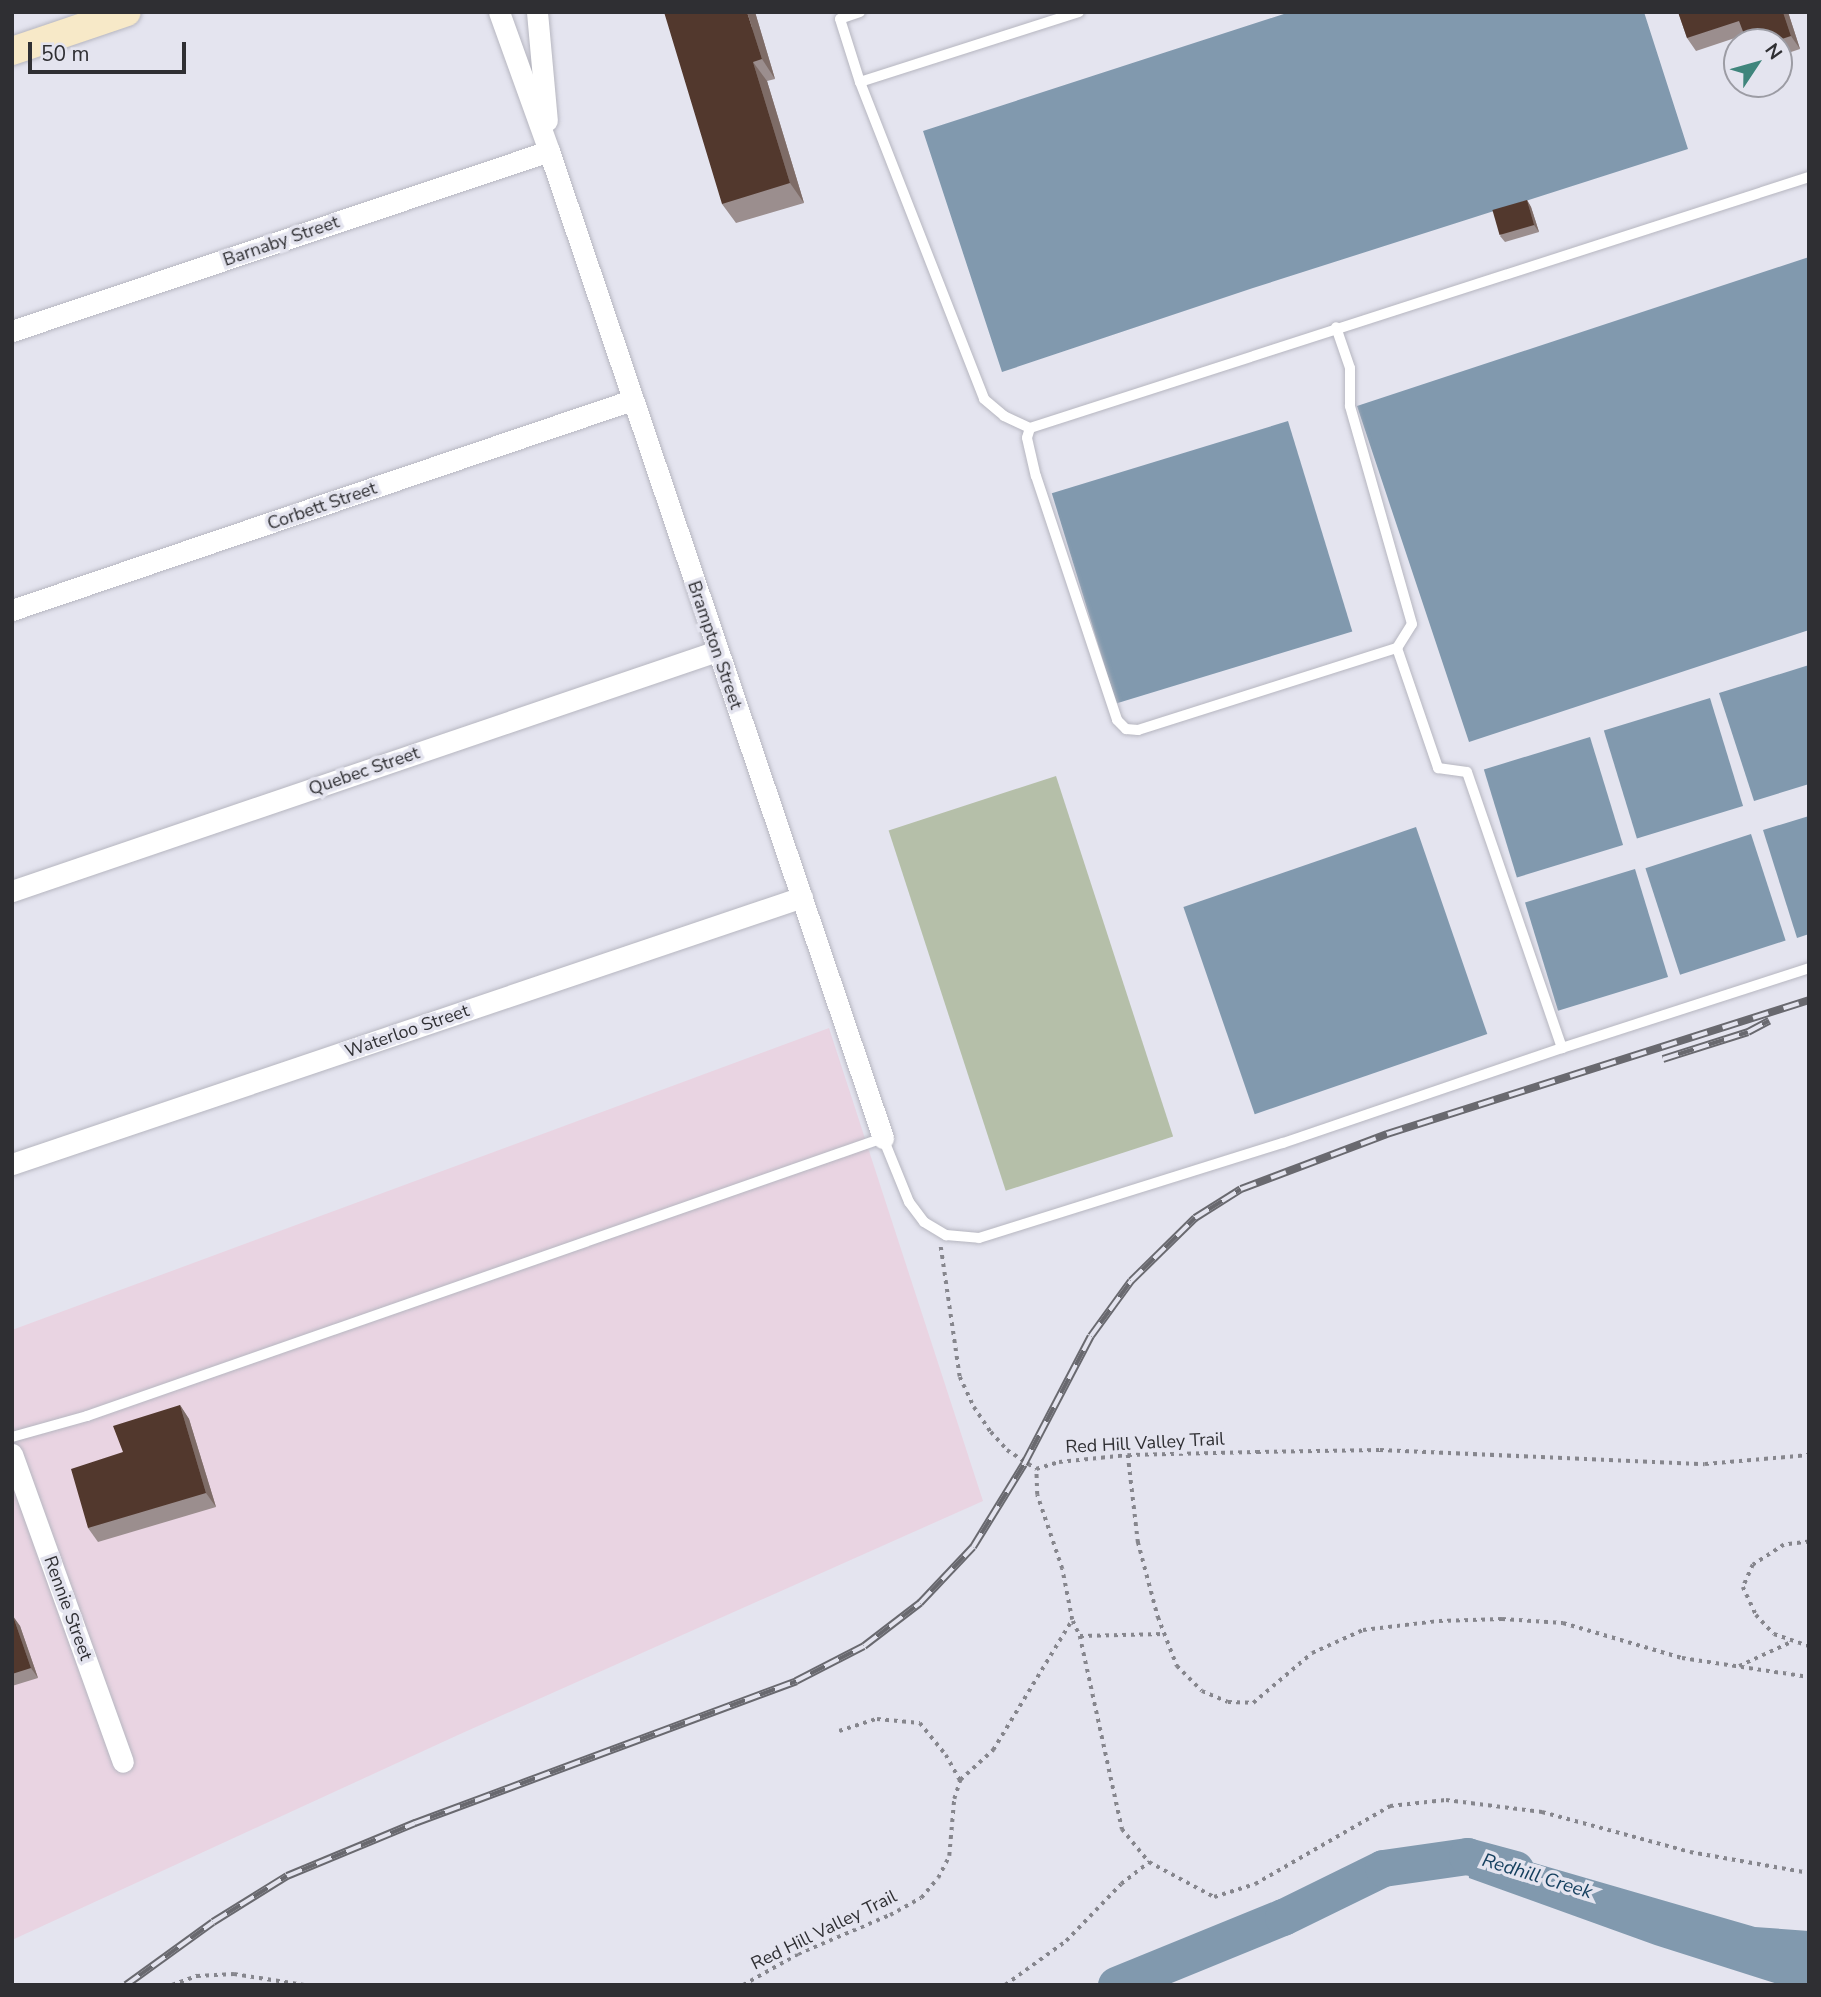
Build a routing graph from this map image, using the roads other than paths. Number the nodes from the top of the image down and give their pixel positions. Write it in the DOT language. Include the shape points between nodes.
graph roads {
  1 [pos="499,12"];
  2 [pos="537,12"];
  3 [pos="860,12"];
  4 [pos="1079,12"];
  5 [pos="109,15"];
  6 [pos="12,51"];
  7 [pos="860,82"];
  8 [pos="549,151"];
  9 [pos="1809,177"];
  10 [pos="1336,327"];
  11 [pos="12,331"];
  12 [pos="632,400"];
  13 [pos="1030,428"];
  14 [pos="12,610"];
  15 [pos="1396,648"];
  16 [pos="717,651"];
  17 [pos="12,891"];
  18 [pos="802,897"];
  19 [pos="1809,968"];
  20 [pos="1562,1048"];
  21 [pos="883,1138"];
  22 [pos="12,1164"];
  23 [pos="12,1437"];
  24 [pos="12,1454"];
  25 [pos="124,1762"];
  1 -- 8 [label="street, Brampton Street"];
  2 -- 8 [label="street, Brampton Street"];
  3 -- 7 [label="lane" via="840,19"];
  4 -- 7 [label="lane"];
  5 -- 6 [label="main road"];
  7 -- 13 [label="lane" via="984,399 1004,416"];
  8 -- 11 [label="street, Barnaby Street"];
  8 -- 12 [label="street, Brampton Street"];
  9 -- 10 [label="lane"];
  10 -- 13 [label="lane"];
  10 -- 15 [label="lane" via="1350,368 1350,406 1412,624"];
  12 -- 14 [label="street, Corbett Street"];
  12 -- 16 [label="street, Brampton Street"];
  13 -- 15 [label="lane" via="1027,438 1036,476 1117,720 1126,729 1138,730"];
  15 -- 20 [label="lane" via="1438,768 1467,772"];
  16 -- 17 [label="street, Quebec Street"];
  16 -- 18 [label="street, Brampton Street"];
  18 -- 21 [label="street, Brampton Street"];
  18 -- 22 [label="street, Waterloo Street"];
  19 -- 20 [label="lane"];
  20 -- 21 [label="lane" via="1000,1234 971,1239 938,1231 924,1222 909,1202"];
  21 -- 23 [label="lane" via="87,1416"];
  24 -- 25 [label="street, Rennie Street"];
}
